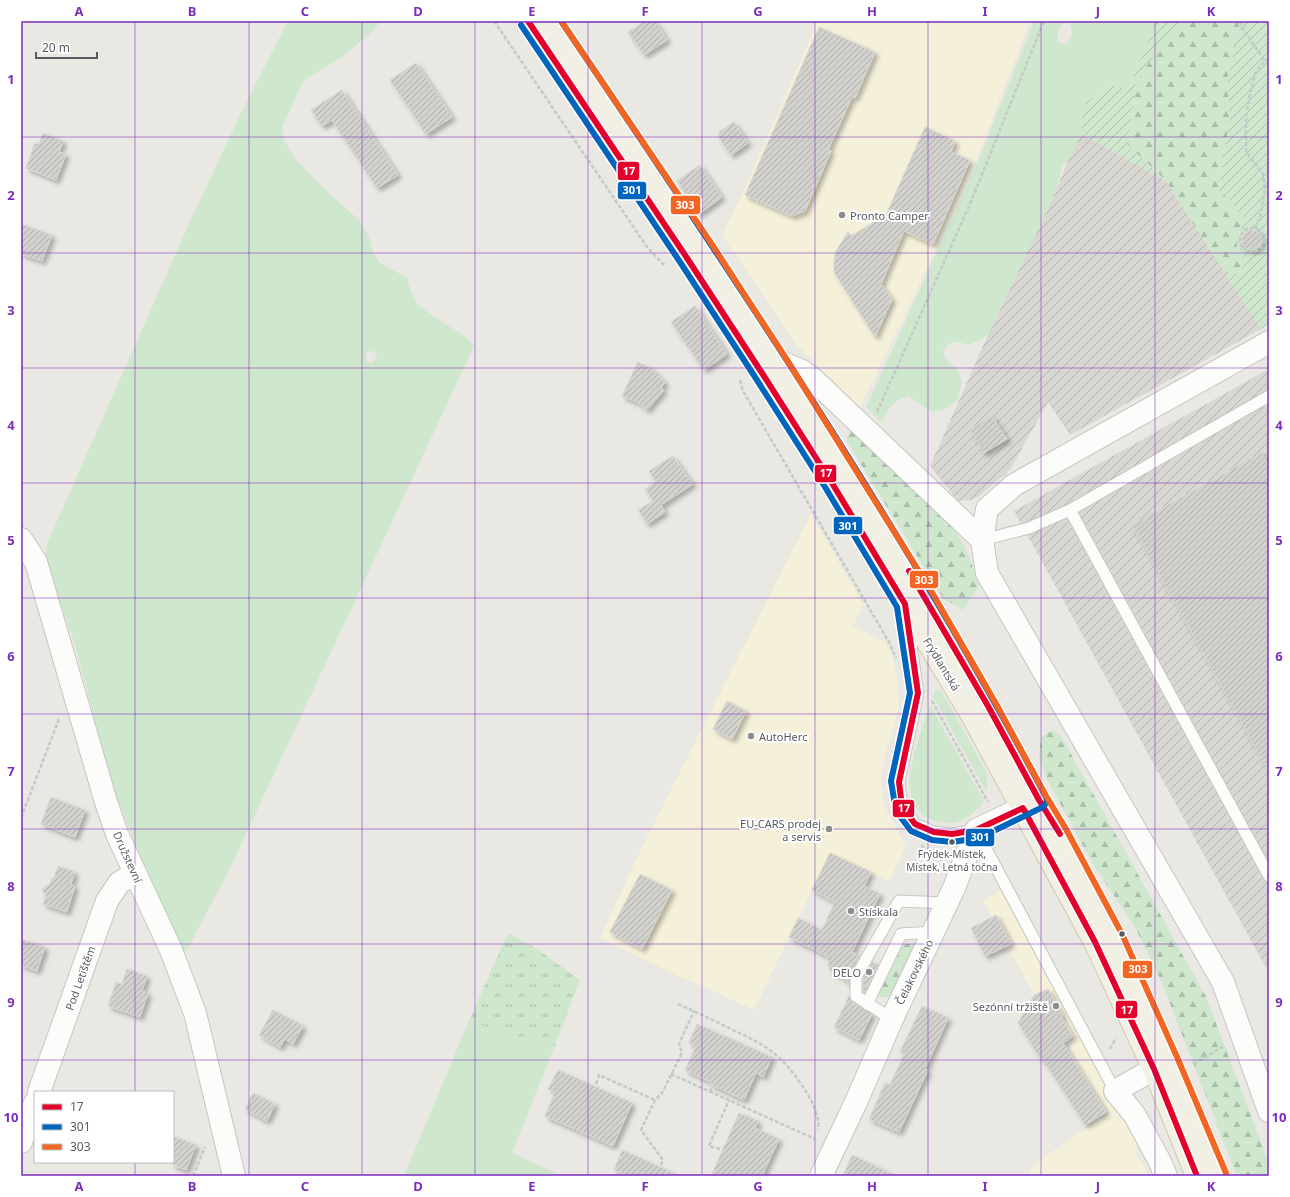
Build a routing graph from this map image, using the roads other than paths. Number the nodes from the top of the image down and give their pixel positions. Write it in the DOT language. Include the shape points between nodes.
graph roads {
  1 [pos="528,21"];
  2 [pos="551,21"];
  3 [pos="1269,342"];
  4 [pos="778,361"];
  5 [pos="1269,396"];
  6 [pos="1070,510"];
  7 [pos="21,539"];
  8 [pos="982,540"];
  9 [pos="905,604"];
  10 [pos="1031,804"];
  11 [pos="976,830"];
  12 [pos="135,873"];
  13 [pos="1269,876"];
  14 [pos="950,896"];
  15 [pos="934,932"];
  16 [pos="867,1004"];
  17 [pos="892,1019"];
  18 [pos="1154,1069"];
  19 [pos="39,1091"];
  20 [pos="1115,1091"];
  21 [pos="34,1106"];
  22 [pos="1269,1111"];
  23 [pos="21,1142"];
  24 [pos="234,1176"];
  25 [pos="821,1176"];
  26 [pos="1166,1176"];
  27 [pos="1197,1176"];
  28 [pos="1219,1176"];
  1 -- 9 [label="main road, Frýdlantská" via="758,366"];
  2 -- 4 [label="main road, Frýdlantská"];
  3 -- 8 [label="street" via="1014,485 988,509"];
  4 -- 8 [label="street" via="802,371 815,381"];
  4 -- 10 [label="main road, Frýdlantská" via="923,593 988,706"];
  5 -- 6 [label="lane"];
  6 -- 8 [label="lane" via="1029,528"];
  6 -- 13 [label="lane"];
  7 -- 12 [label="street, Družstevní" via="36,562 106,802"];
  8 -- 22 [label="street" via="988,573 1223,982"];
  9 -- 10 [label="main road, Frýdlantská" via="972,715"];
  9 -- 11 [label="lane" via="918,693 899,782 902,806 915,824 934,832 952,834"];
  10 -- 11 [label="street"];
  10 -- 18 [label="main road, Frýdlantská"];
  10 -- 28 [label="main road, Frýdlantská" via="1059,832 1114,938"];
  11 -- 14 [label="street, Čelakovského"];
  11 -- 20 [label="lane"];
  12 -- 19 [label="street, Pod Letištěm" via="119,883 107,901"];
  12 -- 24 [label="street, Družstevní" via="171,950 195,1013"];
  14 -- 15 [label="street, Čelakovského"];
  14 -- 16 [label="lane" via="899,901 856,977 856,996"];
  15 -- 16 [label="lane" via="901,934"];
  15 -- 17 [label="street, Čelakovského"];
  16 -- 17 [label="lane"];
  17 -- 25 [label="street, Čelakovského"];
  18 -- 20 [label="street"];
  18 -- 27 [label="main road, Frýdlantská"];
  20 -- 26 [label="street" via="1134,1114"];
  21 -- 23 [label="street"];
}
